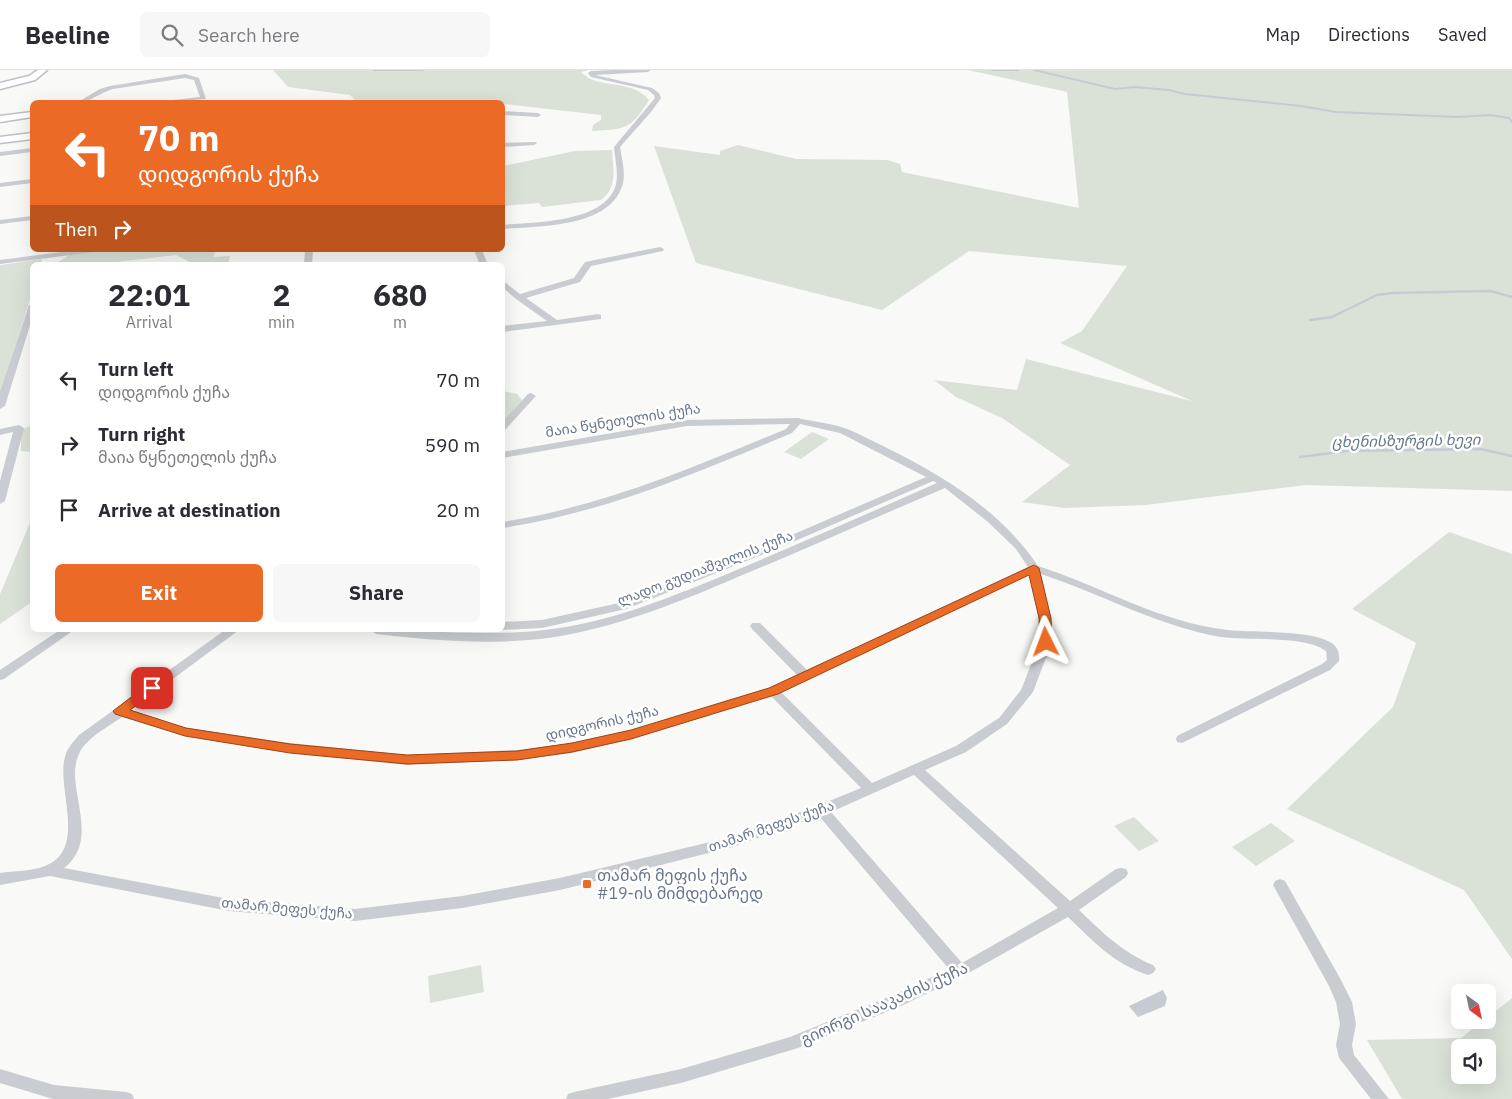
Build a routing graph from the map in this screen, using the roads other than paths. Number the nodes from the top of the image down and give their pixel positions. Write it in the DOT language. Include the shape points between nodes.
graph roads {
  1 [pos="43,70"];
  2 [pos="648,70"];
  3 [pos="0,86"];
  4 [pos="85,100"];
  5 [pos="188,100"];
  6 [pos="505,113"];
  7 [pos="30,115"];
  8 [pos="538,115"];
  9 [pos="0,119"];
  10 [pos="30,136"];
  11 [pos="0,140"];
  12 [pos="534,143"];
  13 [pos="505,145"];
  14 [pos="30,150"];
  15 [pos="0,154"];
  16 [pos="30,181"];
  17 [pos="0,185"];
  18 [pos="30,218"];
  19 [pos="0,222"];
  20 [pos="505,227"];
  21 [pos="660,249"];
  22 [pos="64,252"];
  23 [pos="49,253"];
  24 [pos="0,262"];
  25 [pos="505,285"];
  26 [pos="519,297"];
  27 [pos="30,313"];
  28 [pos="598,317"];
  29 [pos="554,322"];
  30 [pos="505,329"];
  31 [pos="531,396"];
  32 [pos="0,406"];
  33 [pos="798,421"];
  34 [pos="505,425"];
  35 [pos="0,432"];
  36 [pos="505,454"];
  37 [pos="939,481"];
  38 [pos="0,501"];
  39 [pos="830,522"];
  40 [pos="505,525"];
  41 [pos="840,530"];
  42 [pos="1034,568"];
  43 [pos="639,600"];
  44 [pos="648,609"];
  45 [pos="505,626"];
  46 [pos="756,626"];
  47 [pos="65,632"];
  48 [pos="230,632"];
  49 [pos="394,632"];
  50 [pos="0,676"];
  51 [pos="806,676"];
  52 [pos="773,691"];
  53 [pos="120,711"];
  54 [pos="1182,739"];
  55 [pos="916,769"];
  56 [pos="870,789"];
  57 [pos="822,810"];
  58 [pos="50,871"];
  59 [pos="1121,873"];
  60 [pos="0,879"];
  61 [pos="1280,886"];
  62 [pos="1069,909"];
  63 [pos="1148,969"];
  64 [pos="960,971"];
  65 [pos="0,1076"];
  66 [pos="126,1099"];
  67 [pos="574,1099"];
  68 [pos="1381,1099"];
  1 -- 3 [label="main road" via="32,78"];
  2 -- 20 [label="street" via="591,75 650,89 658,98 617,146 619,184 608,204 596,212 569,219"];
  4 -- 5 [label="street" via="112,87 179,77 194,78 201,86 204,98"];
  6 -- 8 [label="street"];
  7 -- 9 [label="main road"];
  10 -- 11 [label="main road"];
  12 -- 13 [label="street"];
  14 -- 15 [label="street"];
  16 -- 17 [label="street"];
  18 -- 19 [label="street"];
  21 -- 26 [label="street" via="588,264 577,280"];
  22 -- 23 [label="street"];
  23 -- 24 [label="street"];
  25 -- 26 [label="street"];
  26 -- 29 [label="street"];
  27 -- 32 [label="street"];
  28 -- 29 [label="street"];
  29 -- 30 [label="street"];
  31 -- 34 [label="street"];
  33 -- 36 [label="street, მაია წყნეთელის ქუჩა" via="686,423"];
  33 -- 37 [label="street, მაია წყნეთელის ქუჩა" via="843,431"];
  33 -- 40 [label="street" via="789,431 647,490 584,510"];
  35 -- 38 [label="street" via="19,428"];
  37 -- 39 [label="street, ლადო გუდიაშვილის ქუჩა"];
  37 -- 41 [label="street, ლადო გუდიაშვილის ქუჩა"];
  37 -- 42 [label="street, თამარ მეფეს ქუჩა" via="953,488 992,520 1020,547"];
  39 -- 41 [label="street"];
  39 -- 43 [label="street, ლადო გუდიაშვილის ქუჩა"];
  41 -- 44 [label="street, ლადო გუდიაშვილის ქუჩა"];
  42 -- 51 [label="street, დიდგორის ქუჩა"];
  42 -- 54 [label="street" via="1166,620 1227,634 1316,641 1331,649 1333,661 1326,667"];
  42 -- 55 [label="street, თამარ მეფეს ქუჩა" via="1045,618 1046,642 1026,692 1003,721 962,749"];
  43 -- 44 [label="street"];
  43 -- 45 [label="street, ლადო გუდიაშვილის ქუჩა" via="542,624"];
  44 -- 49 [label="street, ლადო გუდიაშვილის ქუჩა" via="624,618 560,632 501,638"];
  46 -- 51 [label="street"];
  47 -- 50 [label="street"];
  48 -- 53 [label="street"];
  51 -- 52 [label="street, დიდგორის ქუჩა"];
  52 -- 53 [label="street, დიდგორის ქუჩა" via="631,735 572,748 517,755 407,760 290,748 185,732"];
  52 -- 56 [label="street"];
  53 -- 58 [label="street" via="84,738 71,756 69,777 75,816 73,844 66,859"];
  55 -- 56 [label="street, თამარ მეფეს ქუჩა"];
  55 -- 62 [label="street"];
  56 -- 57 [label="street, თამარ მეფეს ქუჩა"];
  57 -- 58 [label="street, თამარ მეფეს ქუჩა" via="733,842 560,884 462,902 355,915 229,905"];
  57 -- 64 [label="street"];
  58 -- 60 [label="street, თამარ მეფეს ქუჩა"];
  59 -- 62 [label="street, გიორგი სააკაძის ქუჩა"];
  61 -- 68 [label="street" via="1344,1002 1348,1024 1344,1045 1347,1058"];
  62 -- 63 [label="street" via="1116,954"];
  62 -- 64 [label="street, გიორგი სააკაძის ქუჩა"];
  64 -- 67 [label="street, გიორგი სააკაძის ქუჩა" via="792,1043 681,1076"];
  65 -- 66 [label="street" via="54,1092"];
}
